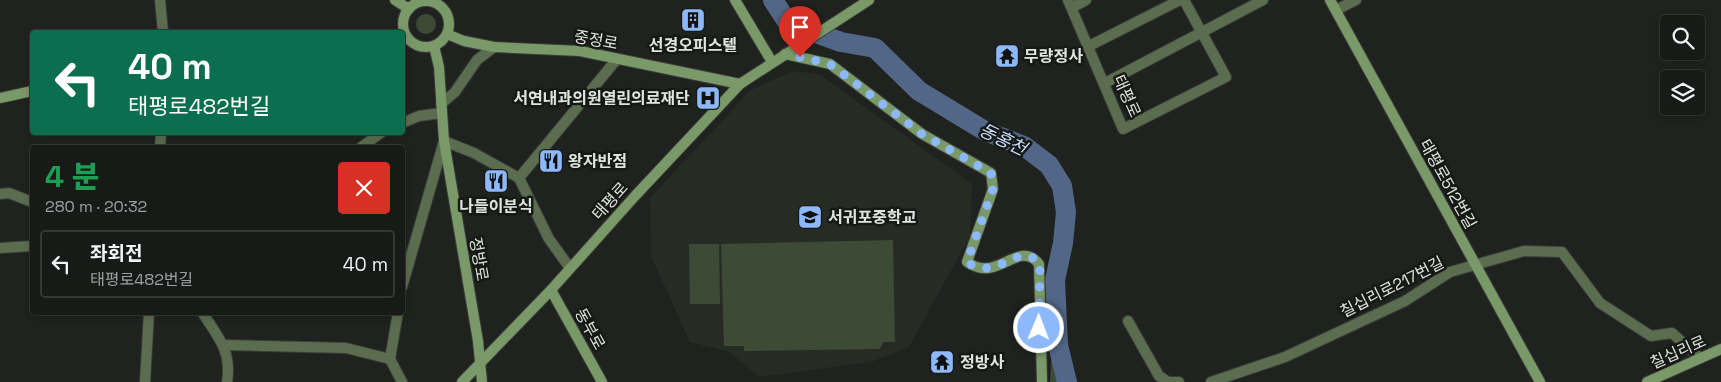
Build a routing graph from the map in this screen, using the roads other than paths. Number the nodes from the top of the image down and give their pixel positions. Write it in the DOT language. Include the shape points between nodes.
graph roads {
  1 [pos="160,0"];
  2 [pos="395,0"];
  3 [pos="734,0"];
  4 [pos="869,0"];
  5 [pos="1086,0"];
  6 [pos="1180,0"];
  7 [pos="1184,0"];
  8 [pos="1263,0"];
  9 [pos="1330,0"];
  10 [pos="1356,0"];
  11 [pos="425,1"];
  12 [pos="437,2"];
  13 [pos="1070,4"];
  14 [pos="409,9"];
  15 [pos="1336,10"];
  16 [pos="163,30"];
  17 [pos="404,30"];
  18 [pos="1201,32"];
  19 [pos="447,34"];
  20 [pos="407,43"];
  21 [pos="434,46"];
  22 [pos="1089,46"];
  23 [pos="494,47"];
  24 [pos="787,52"];
  25 [pos="617,59"];
  26 [pos="772,62"];
  27 [pos="740,84"];
  28 [pos="1105,84"];
  29 [pos="30,91"];
  30 [pos="0,98"];
  31 [pos="441,108"];
  32 [pos="405,122"];
  33 [pos="378,135"];
  34 [pos="444,141"];
  35 [pos="364,145"];
  36 [pos="518,178"];
  37 [pos="0,194"];
  38 [pos="30,201"];
  39 [pos="30,246"];
  40 [pos="0,248"];
  41 [pos="1476,265"];
  42 [pos="570,268"];
  43 [pos="405,276"];
  44 [pos="551,290"];
  45 [pos="149,315"];
  46 [pos="204,315"];
  47 [pos="398,315"];
  48 [pos="1128,321"];
  49 [pos="224,345"];
  50 [pos="1721,349"];
  51 [pos="1700,358"];
  52 [pos="390,360"];
  53 [pos="479,365"];
  54 [pos="145,382"];
  55 [pos="227,382"];
  56 [pos="402,382"];
  57 [pos="462,382"];
  58 [pos="482,382"];
  59 [pos="602,382"];
  60 [pos="1042,382"];
  61 [pos="1179,382"];
  62 [pos="1211,382"];
  63 [pos="1540,382"];
  64 [pos="1646,382"];
  1 -- 16 [label="street"];
  2 -- 14 [label="main road"];
  3 -- 26 [label="main road"];
  4 -- 24 [label="main road, 태평로"];
  5 -- 13 [label="street"];
  6 -- 22 [label="street"];
  7 -- 18 [label="street"];
  8 -- 18 [label="street"];
  9 -- 15 [label="main road, 태평로512번길"];
  10 -- 15 [label="street"];
  11 -- 12 [label="main road"];
  11 -- 14 [label="main road"];
  12 -- 19 [label="main road" via="448,18"];
  13 -- 22 [label="street, 태평로"];
  14 -- 17 [label="main road" via="403,24"];
  15 -- 41 [label="main road, 태평로512번길"];
  18 -- 28 [label="street"];
  18 -- 28 [label="street, 태평로" via="1226,77 1123,129"];
  19 -- 21 [label="main road"];
  19 -- 23 [label="main road, 중정로"];
  20 -- 21 [label="main road" via="420,47"];
  21 -- 31 [label="main road, 정방로" via="439,67"];
  22 -- 28 [label="street, 태평로"];
  23 -- 25 [label="main road, 중정로" via="580,51"];
  23 -- 31 [label="street" via="476,60"];
  24 -- 26 [label="main road, 태평로"];
  24 -- 60 [label="main road" via="830,64 922,134 991,173 993,189 967,262 976,268 992,269 1022,255 1034,257 1040,264"];
  25 -- 27 [label="main road, 중정로"];
  25 -- 36 [label="street"];
  26 -- 27 [label="main road, 태평로"];
  27 -- 42 [label="main road, 태평로"];
  29 -- 30 [label="main road"];
  31 -- 32 [label="street"];
  31 -- 34 [label="main road, 정방로"];
  33 -- 35 [label="street"];
  34 -- 36 [label="street" via="474,153"];
  34 -- 43 [label="street"];
  34 -- 53 [label="main road, 정방로" via="478,341"];
  36 -- 42 [label="street" via="549,238"];
  37 -- 38 [label="street" via="9,193"];
  39 -- 40 [label="street"];
  41 -- 51 [label="street, 칠십리로217번길" via="1524,251 1562,252 1600,303 1651,336 1672,333"];
  41 -- 62 [label="street, 칠십리로217번길" via="1450,272 1405,300 1270,364"];
  41 -- 63 [label="main road, 태평로512번길"];
  42 -- 44 [label="main road, 태평로"];
  44 -- 53 [label="main road, 태평로"];
  44 -- 59 [label="main road, 동부로"];
  45 -- 54 [label="street"];
  46 -- 49 [label="street"];
  47 -- 52 [label="street"];
  48 -- 61 [label="street" via="1159,376 1168,382"];
  49 -- 52 [label="street" via="346,348"];
  49 -- 55 [label="street" via="230,365"];
  50 -- 51 [label="main road, 칠십리로"];
  51 -- 64 [label="main road, 칠십리로"];
  52 -- 56 [label="street"];
  53 -- 57 [label="main road, 태평로"];
  53 -- 58 [label="main road, 정방로"];
}
